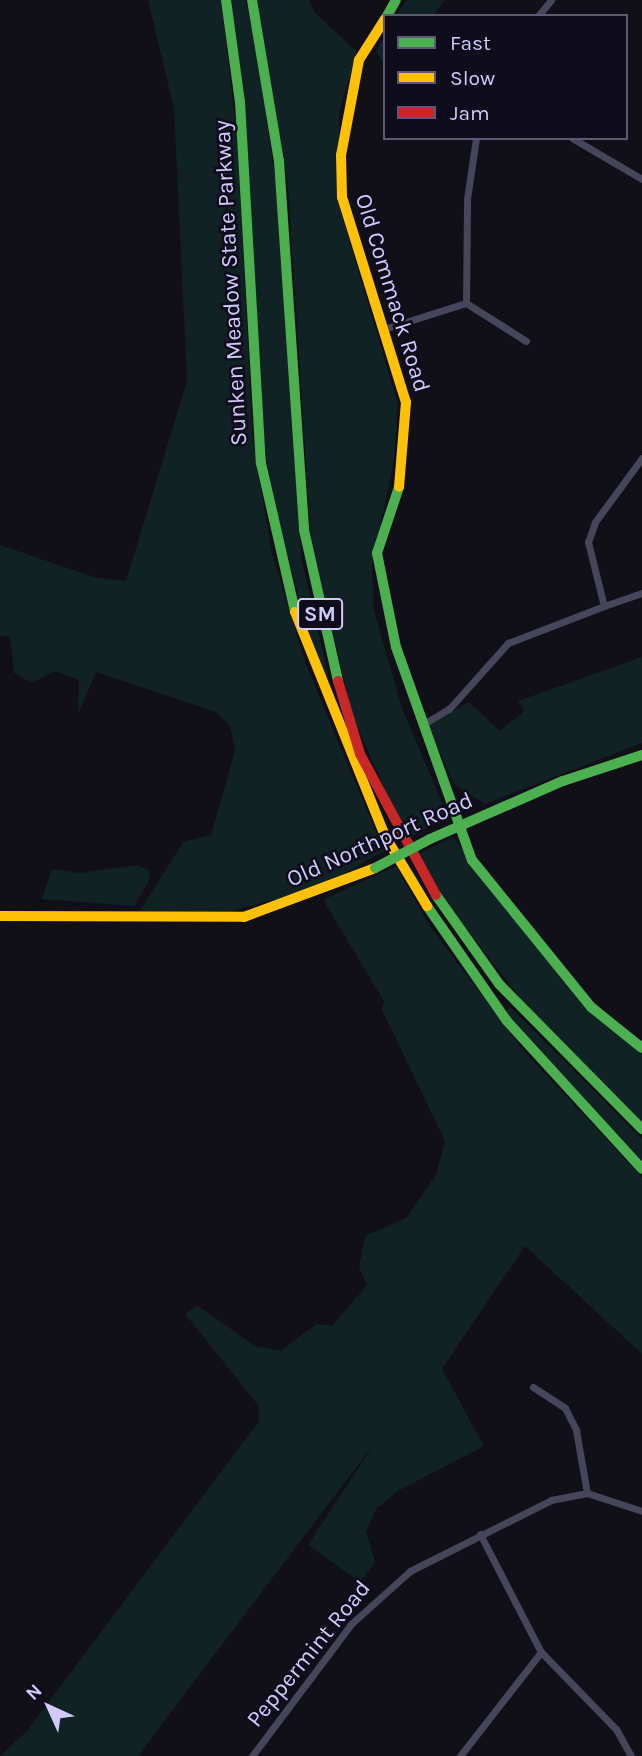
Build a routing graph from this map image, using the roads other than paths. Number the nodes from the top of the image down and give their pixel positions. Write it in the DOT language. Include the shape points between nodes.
graph roads {
  1 [pos="226,0"];
  2 [pos="252,0"];
  3 [pos="551,0"];
  4 [pos="540,14"];
  5 [pos="383,22"];
  6 [pos="476,140"];
  7 [pos="575,140"];
  8 [pos="642,179"];
  9 [pos="466,303"];
  10 [pos="387,328"];
  11 [pos="526,341"];
  12 [pos="642,458"];
  13 [pos="642,593"];
  14 [pos="604,606"];
  15 [pos="422,725"];
  16 [pos="642,755"];
  17 [pos="458,828"];
  18 [pos="0,916"];
  19 [pos="642,1048"];
  20 [pos="642,1129"];
  21 [pos="642,1168"];
  22 [pos="533,1387"];
  23 [pos="587,1493"];
  24 [pos="642,1511"];
  25 [pos="480,1534"];
  26 [pos="541,1652"];
  27 [pos="252,1756"];
  28 [pos="460,1756"];
  29 [pos="631,1756"];
  1 -- 21 [label="main road, Sunken Meadow State Parkway / SM" via="240,102 261,463 299,629 385,835 447,939 557,1080"];
  2 -- 20 [label="main road, SM" via="279,161 304,530 324,639 360,754 443,909 491,973 538,1029"];
  3 -- 4 [label="street"];
  5 -- 10 [label="main road, Old Commack Road" via="359,60 341,155 342,197"];
  6 -- 9 [label="street" via="467,199"];
  7 -- 8 [label="street"];
  9 -- 10 [label="street"];
  9 -- 11 [label="street"];
  10 -- 15 [label="main road, Old Commack Road" via="406,422 402,477 377,553 402,670"];
  12 -- 14 [label="street" via="590,532 589,555"];
  13 -- 14 [label="street"];
  14 -- 15 [label="street" via="508,643 449,709"];
  15 -- 17 [label="main road, Old Commack Road"];
  16 -- 17 [label="main road, Old Northport Road" via="563,781"];
  17 -- 18 [label="main road, Old Northport Road, bridge" via="375,868 244,917"];
  17 -- 19 [label="main road, Old Commack Road" via="472,860 591,1007"];
  22 -- 23 [label="street" via="551,1396 571,1419 585,1458"];
  23 -- 24 [label="street"];
  23 -- 25 [label="street, Peppermint Road" via="551,1500"];
  25 -- 26 [label="street"];
  25 -- 27 [label="street, Peppermint Road" via="410,1571 368,1604"];
  26 -- 28 [label="street"];
  26 -- 29 [label="street" via="617,1729"];
}
